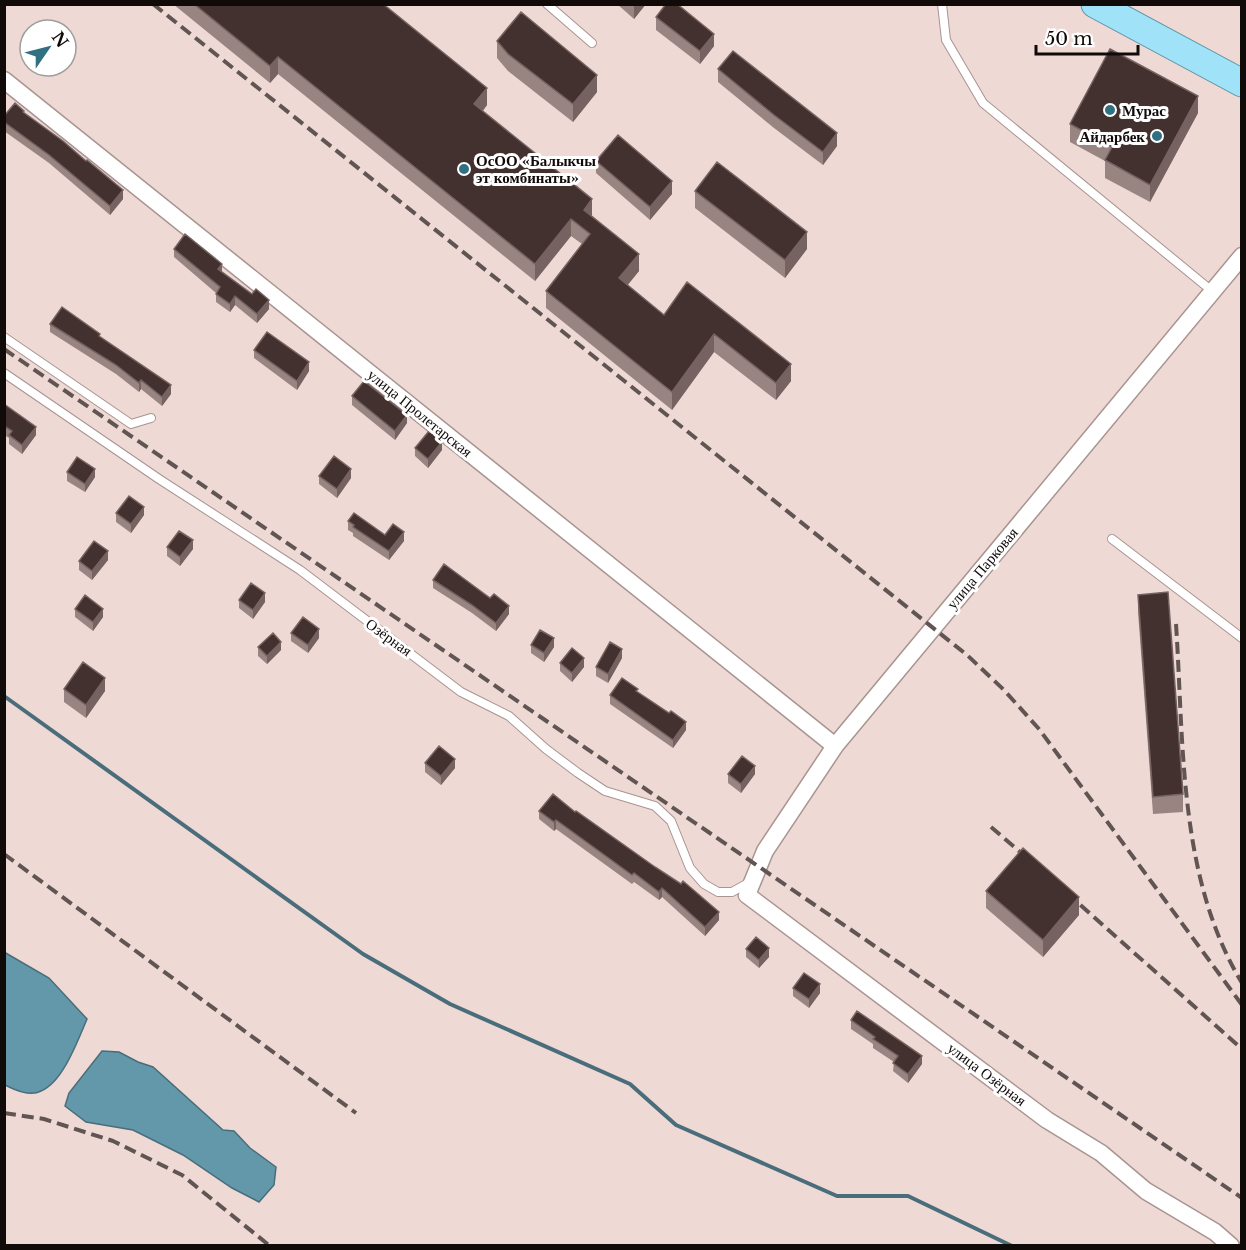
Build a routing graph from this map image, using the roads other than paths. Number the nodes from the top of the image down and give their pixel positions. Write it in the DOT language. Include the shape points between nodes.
graph roads {
  1 [pos="547,4"];
  2 [pos="942,4"];
  3 [pos="1095,4"];
  4 [pos="592,43"];
  5 [pos="4,80"];
  6 [pos="1242,83"];
  7 [pos="1242,256"];
  8 [pos="1212,291"];
  9 [pos="4,337"];
  10 [pos="4,373"];
  11 [pos="151,418"];
  12 [pos="1112,538"];
  13 [pos="1242,638"];
  14 [pos="835,746"];
  15 [pos="750,888"];
  16 [pos="1231,1245"];
  1 -- 4 [label="lane"];
  2 -- 8 [label="lane" via="946,40 983,103"];
  3 -- 6 [label="highway"];
  5 -- 14 [label="street, улица Пролетарская"];
  7 -- 8 [label="street, улица Парковая"];
  8 -- 14 [label="street, улица Парковая"];
  9 -- 11 [label="lane" via="131,424"];
  10 -- 15 [label="lane, Озёрная" via="300,570 461,692 509,717 578,773 606,790 655,806 671,821 690,868 704,884 718,892"];
  12 -- 13 [label="lane"];
  14 -- 15 [label="street, улица Парковая" via="765,851"];
  15 -- 16 [label="street, улица Озёрная" via="1047,1120 1101,1153 1146,1191"];
}
